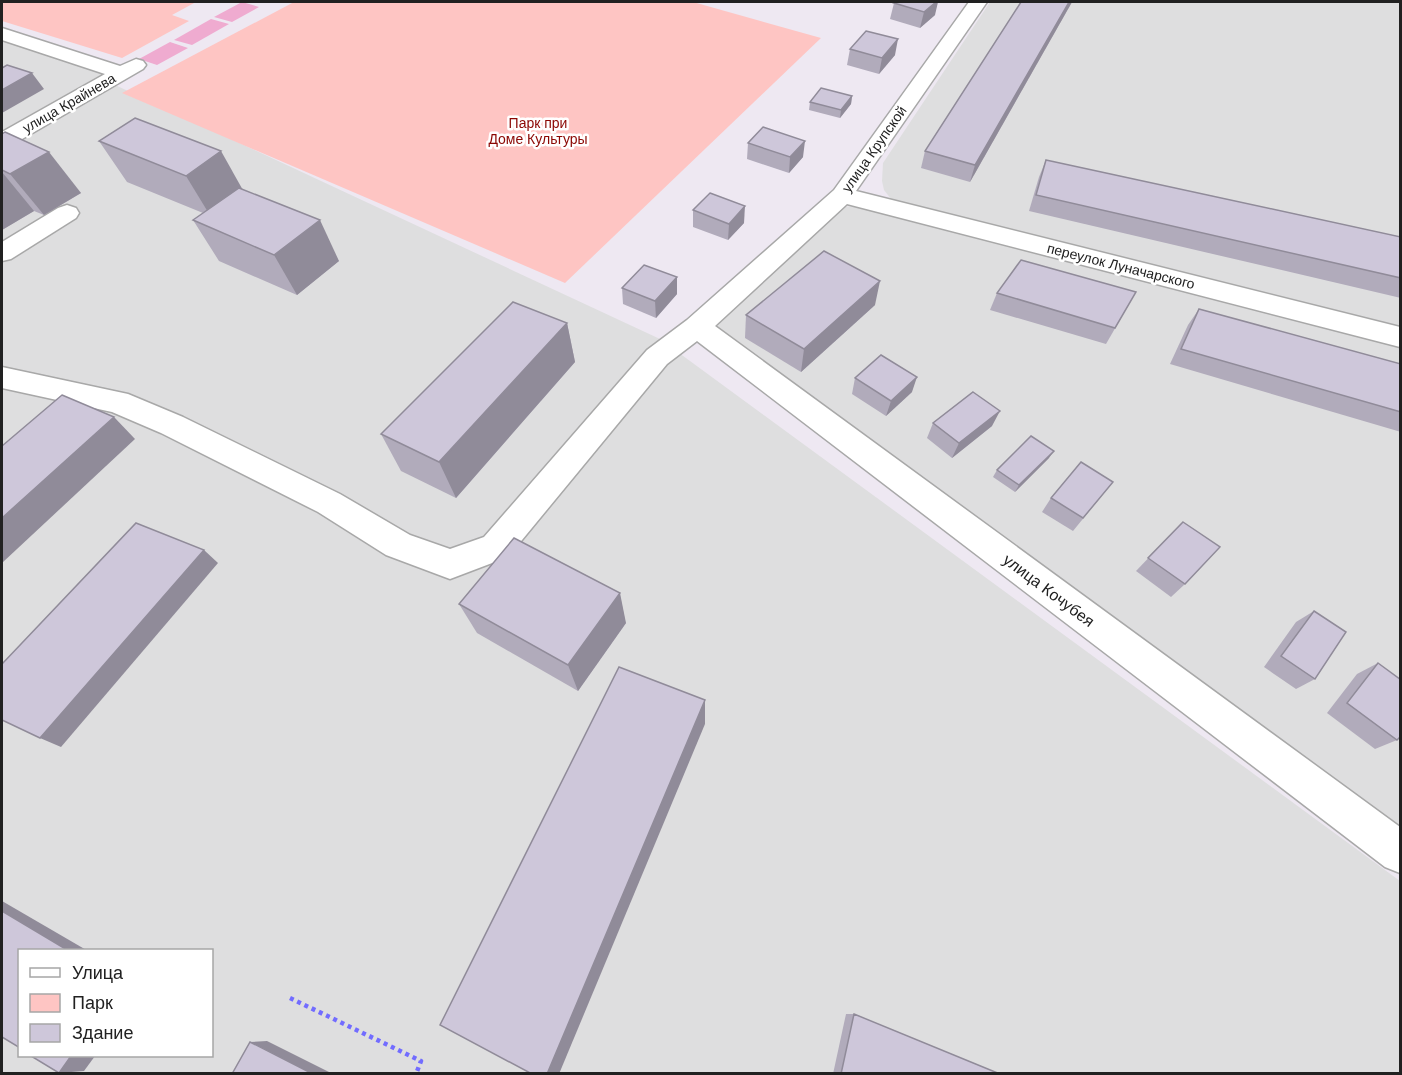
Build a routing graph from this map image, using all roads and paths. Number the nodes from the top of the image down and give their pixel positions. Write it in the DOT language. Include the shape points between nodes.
graph roads {
  1 [pos="978,2"];
  2 [pos="2,34"];
  3 [pos="2,141"];
  4 [pos="842,195"];
  5 [pos="67,213"];
  6 [pos="2,253"];
  7 [pos="697,327"];
  8 [pos="1401,337"];
  9 [pos="2,378"];
  10 [pos="1401,852"];
  11 [pos="290,998"];
  12 [pos="416,1074"];
  1 -- 4 [label="street, улица Крупской"];
  2 -- 3 [label="street, улица Крайнева" via="129,69"];
  4 -- 7 [label="street, улица Крупской"];
  4 -- 8 [label="street, переулок Луначарского"];
  5 -- 6 [label="street"];
  7 -- 9 [label="street, улица Крупской" via="657,357 496,547 450,564 398,545 329,503 118,402"];
  7 -- 10 [label="street, улица Кочубея"];
  11 -- 12 [label="path" via="421,1060"];
}
